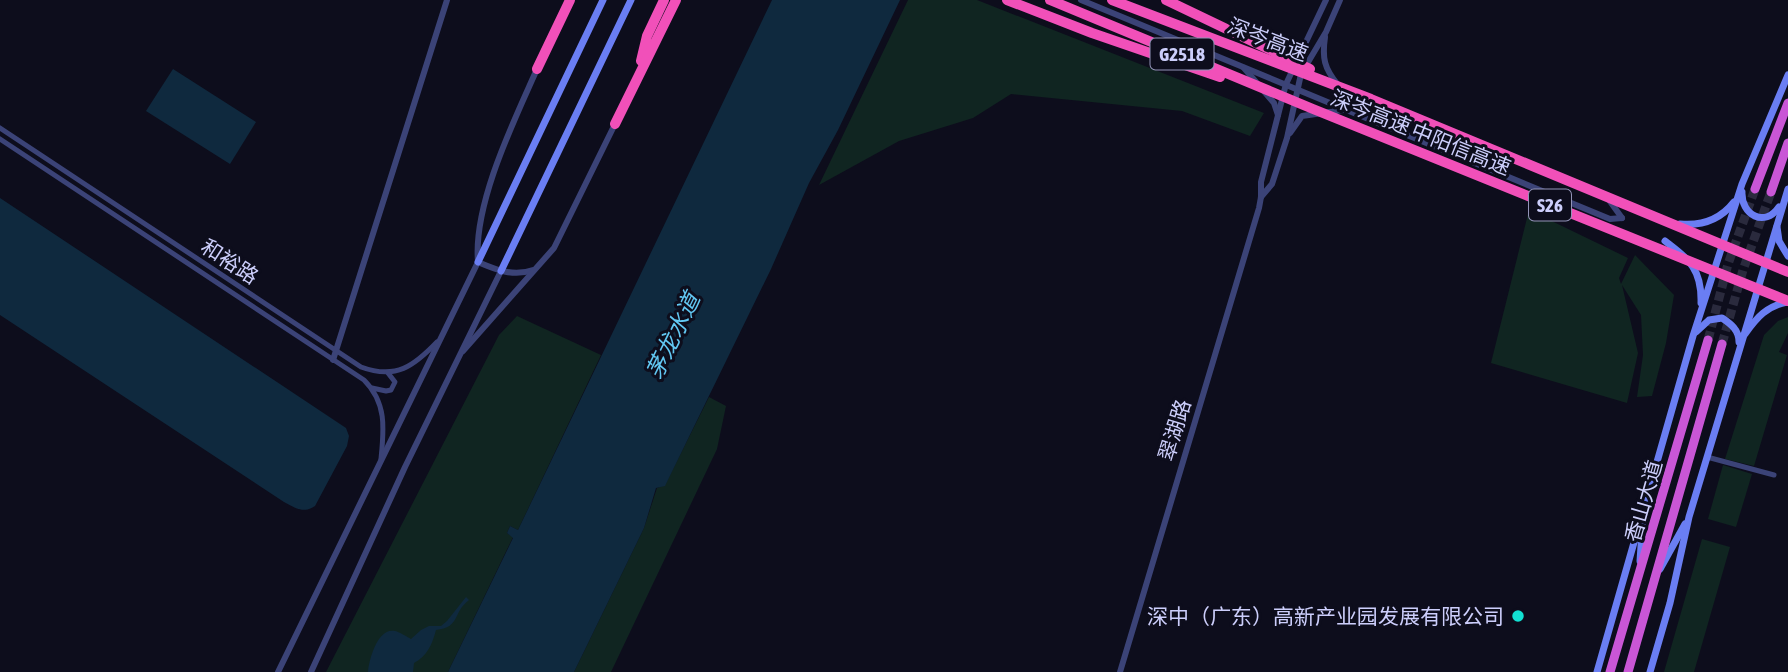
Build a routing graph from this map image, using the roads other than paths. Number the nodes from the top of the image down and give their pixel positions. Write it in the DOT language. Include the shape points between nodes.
graph roads {
  1 [pos="447,0"];
  2 [pos="570,0"];
  3 [pos="603,0"];
  4 [pos="631,0"];
  5 [pos="664,0"];
  6 [pos="676,0"];
  7 [pos="1007,0"];
  8 [pos="1050,0"];
  9 [pos="1081,0"];
  10 [pos="1112,0"];
  11 [pos="1119,0"];
  12 [pos="1166,0"];
  13 [pos="1326,0"];
  14 [pos="1340,0"];
  15 [pos="1326,32"];
  16 [pos="1309,34"];
  17 [pos="1222,42"];
  18 [pos="1243,66"];
  19 [pos="537,69"];
  20 [pos="1291,70"];
  21 [pos="1301,74"];
  22 [pos="1788,75"];
  23 [pos="636,81"];
  24 [pos="1286,84"];
  25 [pos="1297,90"];
  26 [pos="1343,92"];
  27 [pos="1371,99"];
  28 [pos="1788,103"];
  29 [pos="1313,109"];
  30 [pos="1345,110"];
  31 [pos="1278,115"];
  32 [pos="615,124"];
  33 [pos="0,128"];
  34 [pos="1287,138"];
  35 [pos="0,139"];
  36 [pos="1788,143"];
  37 [pos="1742,184"];
  38 [pos="1755,189"];
  39 [pos="1788,189"];
  40 [pos="1771,192"];
  41 [pos="1738,196"];
  42 [pos="1261,197"];
  43 [pos="1784,199"];
  44 [pos="1662,221"];
  45 [pos="1777,223"];
  46 [pos="1665,241"];
  47 [pos="1788,256"];
  48 [pos="478,261"];
  49 [pos="537,269"];
  50 [pos="500,271"];
  51 [pos="1788,272"];
  52 [pos="1788,301"];
  53 [pos="1701,310"];
  54 [pos="444,334"];
  55 [pos="1693,336"];
  56 [pos="1708,340"];
  57 [pos="1741,340"];
  58 [pos="1722,344"];
  59 [pos="336,349"];
  60 [pos="1738,349"];
  61 [pos="458,357"];
  62 [pos="333,360"];
  63 [pos="388,373"];
  64 [pos="372,388"];
  65 [pos="1707,457"];
  66 [pos="381,463"];
  67 [pos="1774,475"];
  68 [pos="1644,502"];
  69 [pos="1689,517"];
  70 [pos="1639,573"];
  71 [pos="1655,579"];
  72 [pos="278,672"];
  73 [pos="311,672"];
  74 [pos="1121,672"];
  75 [pos="1597,672"];
  76 [pos="1610,672"];
  77 [pos="1628,672"];
  78 [pos="1650,672"];
  1 -- 59 [label="street"];
  2 -- 19 [label="highway"];
  3 -- 48 [label="main road"];
  4 -- 50 [label="main road"];
  5 -- 23 [label="highway" via="647,36"];
  6 -- 23 [label="highway"];
  7 -- 29 [label="highway, bridge"];
  8 -- 29 [label="highway, G2518, bridge"];
  9 -- 18 [label="street"];
  10 -- 27 [label="highway, 深岑高速 / G2518, bridge"];
  11 -- 17 [label="street"];
  12 -- 27 [label="highway, bridge"];
  13 -- 16 [label="street, 翠湖路"];
  14 -- 15 [label="street, 翠湖路"];
  15 -- 21 [label="street, 翠湖路"];
  15 -- 26 [label="street" via="1325,68"];
  16 -- 17 [label="street" via="1296,53 1284,56"];
  16 -- 20 [label="street, 翠湖路"];
  17 -- 20 [label="street"];
  18 -- 24 [label="street"];
  18 -- 31 [label="street" via="1274,103"];
  19 -- 48 [label="street" via="481,215"];
  20 -- 21 [label="street"];
  20 -- 24 [label="street, 翠湖路"];
  21 -- 25 [label="street, 翠湖路"];
  21 -- 26 [label="street"];
  22 -- 37 [label="main road"];
  23 -- 32 [label="highway"];
  24 -- 25 [label="street"];
  24 -- 31 [label="street, 翠湖路"];
  25 -- 30 [label="street"];
  25 -- 34 [label="street, 翠湖路"];
  26 -- 30 [label="street" via="1608,199 1622,218 1610,219"];
  27 -- 51 [label="highway, 深岑高速 中阳信高速 / S26, bridge"];
  28 -- 38 [label="highway"];
  29 -- 52 [label="highway, 深岑高速 中阳信高速 / S26, bridge"];
  30 -- 34 [label="street" via="1302,116"];
  31 -- 42 [label="street, 翠湖路"];
  32 -- 49 [label="street" via="561,236"];
  33 -- 59 [label="street, 和裕路"];
  34 -- 42 [label="street, 翠湖路" via="1272,184"];
  35 -- 62 [label="street, 和裕路"];
  36 -- 40 [label="highway"];
  37 -- 41 [label="main road"];
  37 -- 43 [label="main road" via="1742,200 1754,216 1776,212"];
  39 -- 43 [label="main road"];
  41 -- 44 [label="main road" via="1715,219 1683,225"];
  41 -- 53 [label="main road"];
  42 -- 74 [label="street, 翠湖路"];
  43 -- 45 [label="main road"];
  45 -- 47 [label="main road" via="1779,241"];
  45 -- 57 [label="main road"];
  46 -- 53 [label="main road" via="1699,275"];
  48 -- 50 [label="street"];
  48 -- 54 [label="street"];
  49 -- 50 [label="street"];
  49 -- 61 [label="street"];
  50 -- 61 [label="street"];
  52 -- 57 [label="main road" via="1768,307"];
  53 -- 55 [label="main road"];
  54 -- 63 [label="street" via="422,357"];
  54 -- 66 [label="street"];
  55 -- 60 [label="main road" via="1709,320 1722,318 1739,337"];
  55 -- 68 [label="main road"];
  56 -- 70 [label="highway, 香山大道"];
  57 -- 60 [label="main road"];
  58 -- 71 [label="highway, 香山大道"];
  59 -- 62 [label="street"];
  59 -- 63 [label="street, 和裕路" via="361,367"];
  60 -- 65 [label="main road"];
  61 -- 73 [label="street"];
  62 -- 64 [label="street, 和裕路"];
  63 -- 64 [label="street" via="395,382 391,390"];
  64 -- 66 [label="street" via="383,414"];
  65 -- 67 [label="street"];
  65 -- 69 [label="main road"];
  66 -- 72 [label="street"];
  68 -- 70 [label="main road"];
  68 -- 75 [label="main road"];
  69 -- 71 [label="main road"];
  69 -- 78 [label="main road"];
  70 -- 76 [label="highway, 香山大道"];
  71 -- 77 [label="highway, 香山大道"];
}
